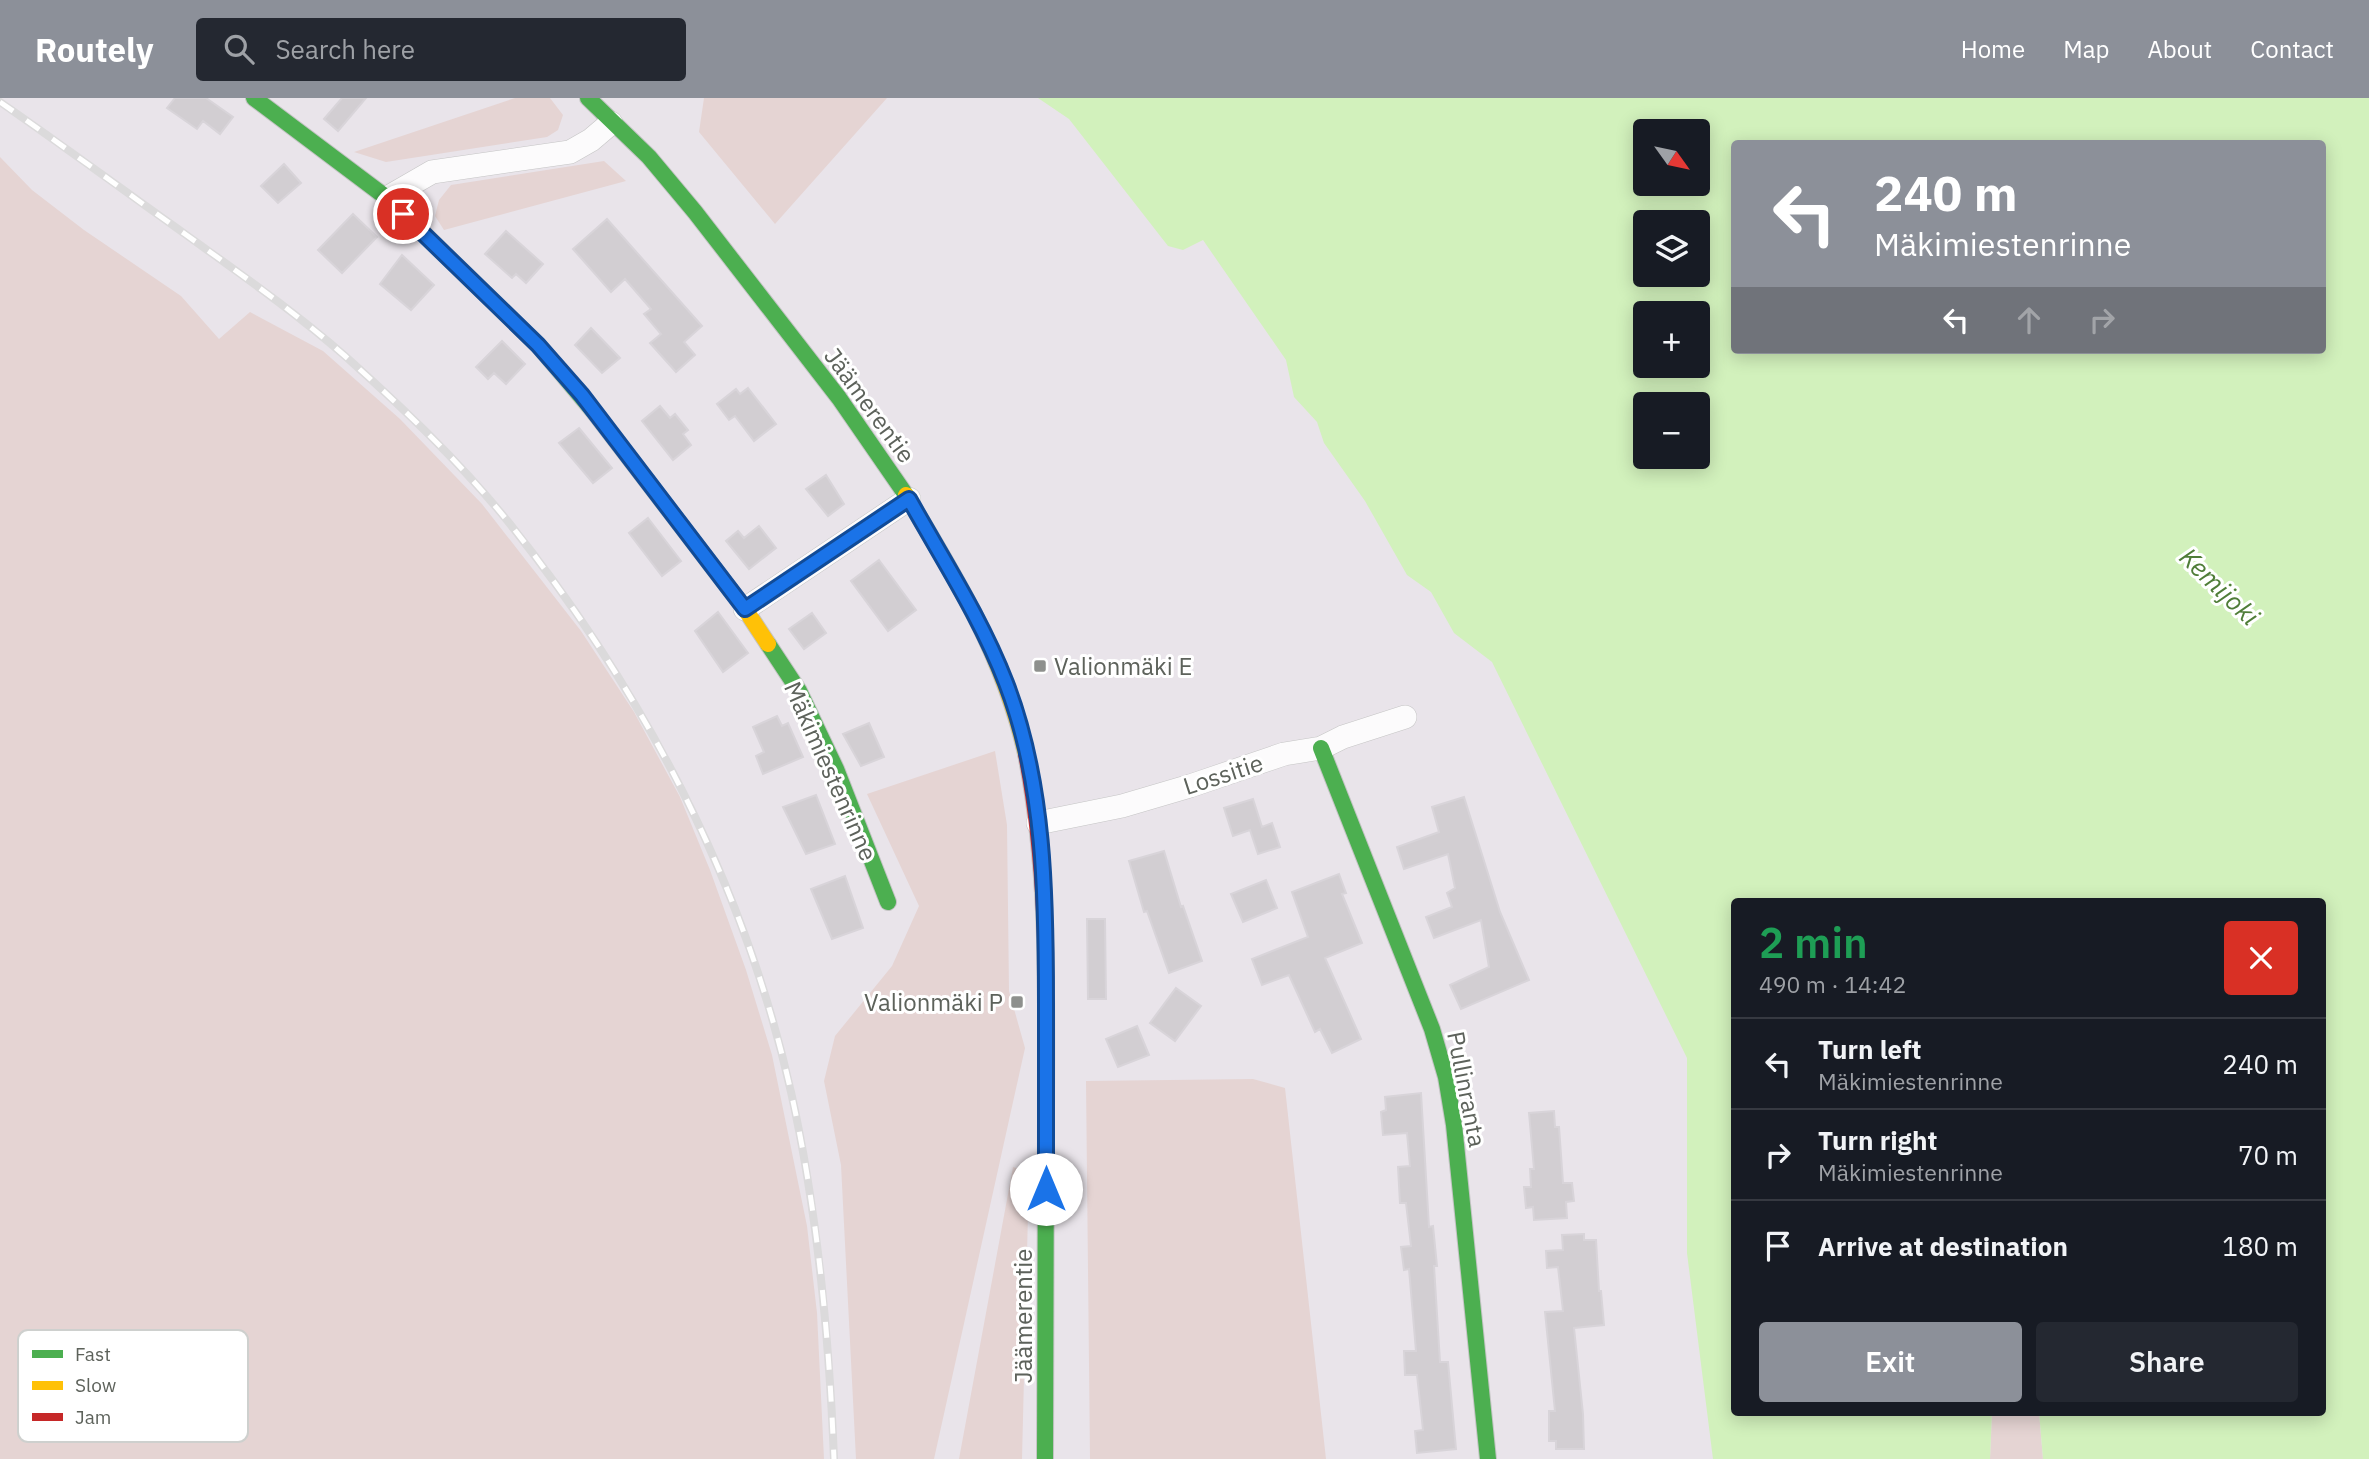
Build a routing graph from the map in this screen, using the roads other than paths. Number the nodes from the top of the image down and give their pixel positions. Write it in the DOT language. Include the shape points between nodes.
graph roads {
  1 [pos="254,98"];
  2 [pos="588,98"];
  3 [pos="611,123"];
  4 [pos="387,198"];
  5 [pos="909,499"];
  6 [pos="745,609"];
  7 [pos="1405,717"];
  8 [pos="1321,748"];
  9 [pos="1038,822"];
  10 [pos="888,902"];
  11 [pos="1045,1459"];
  12 [pos="1488,1459"];
  1 -- 4 [label="street, Mäkimiestenrinne"];
  2 -- 3 [label="street, Jäämerentie"];
  3 -- 4 [label="street" via="570,152 432,172"];
  3 -- 5 [label="street, Jäämerentie" via="648,156 686,202"];
  4 -- 6 [label="street, Mäkimiestenrinne" via="538,345 582,395"];
  5 -- 6 [label="street"];
  5 -- 9 [label="street, Jäämerentie" via="985,633 1007,684 1034,786"];
  6 -- 10 [label="street, Mäkimiestenrinne" via="799,691 836,769"];
  7 -- 8 [label="street, Lossitie"];
  8 -- 9 [label="street, Lossitie" via="1284,754 1122,806"];
  8 -- 12 [label="street, Pullinranta" via="1432,1030 1446,1077"];
  9 -- 11 [label="street, Jäämerentie" via="1046,943"];
}
